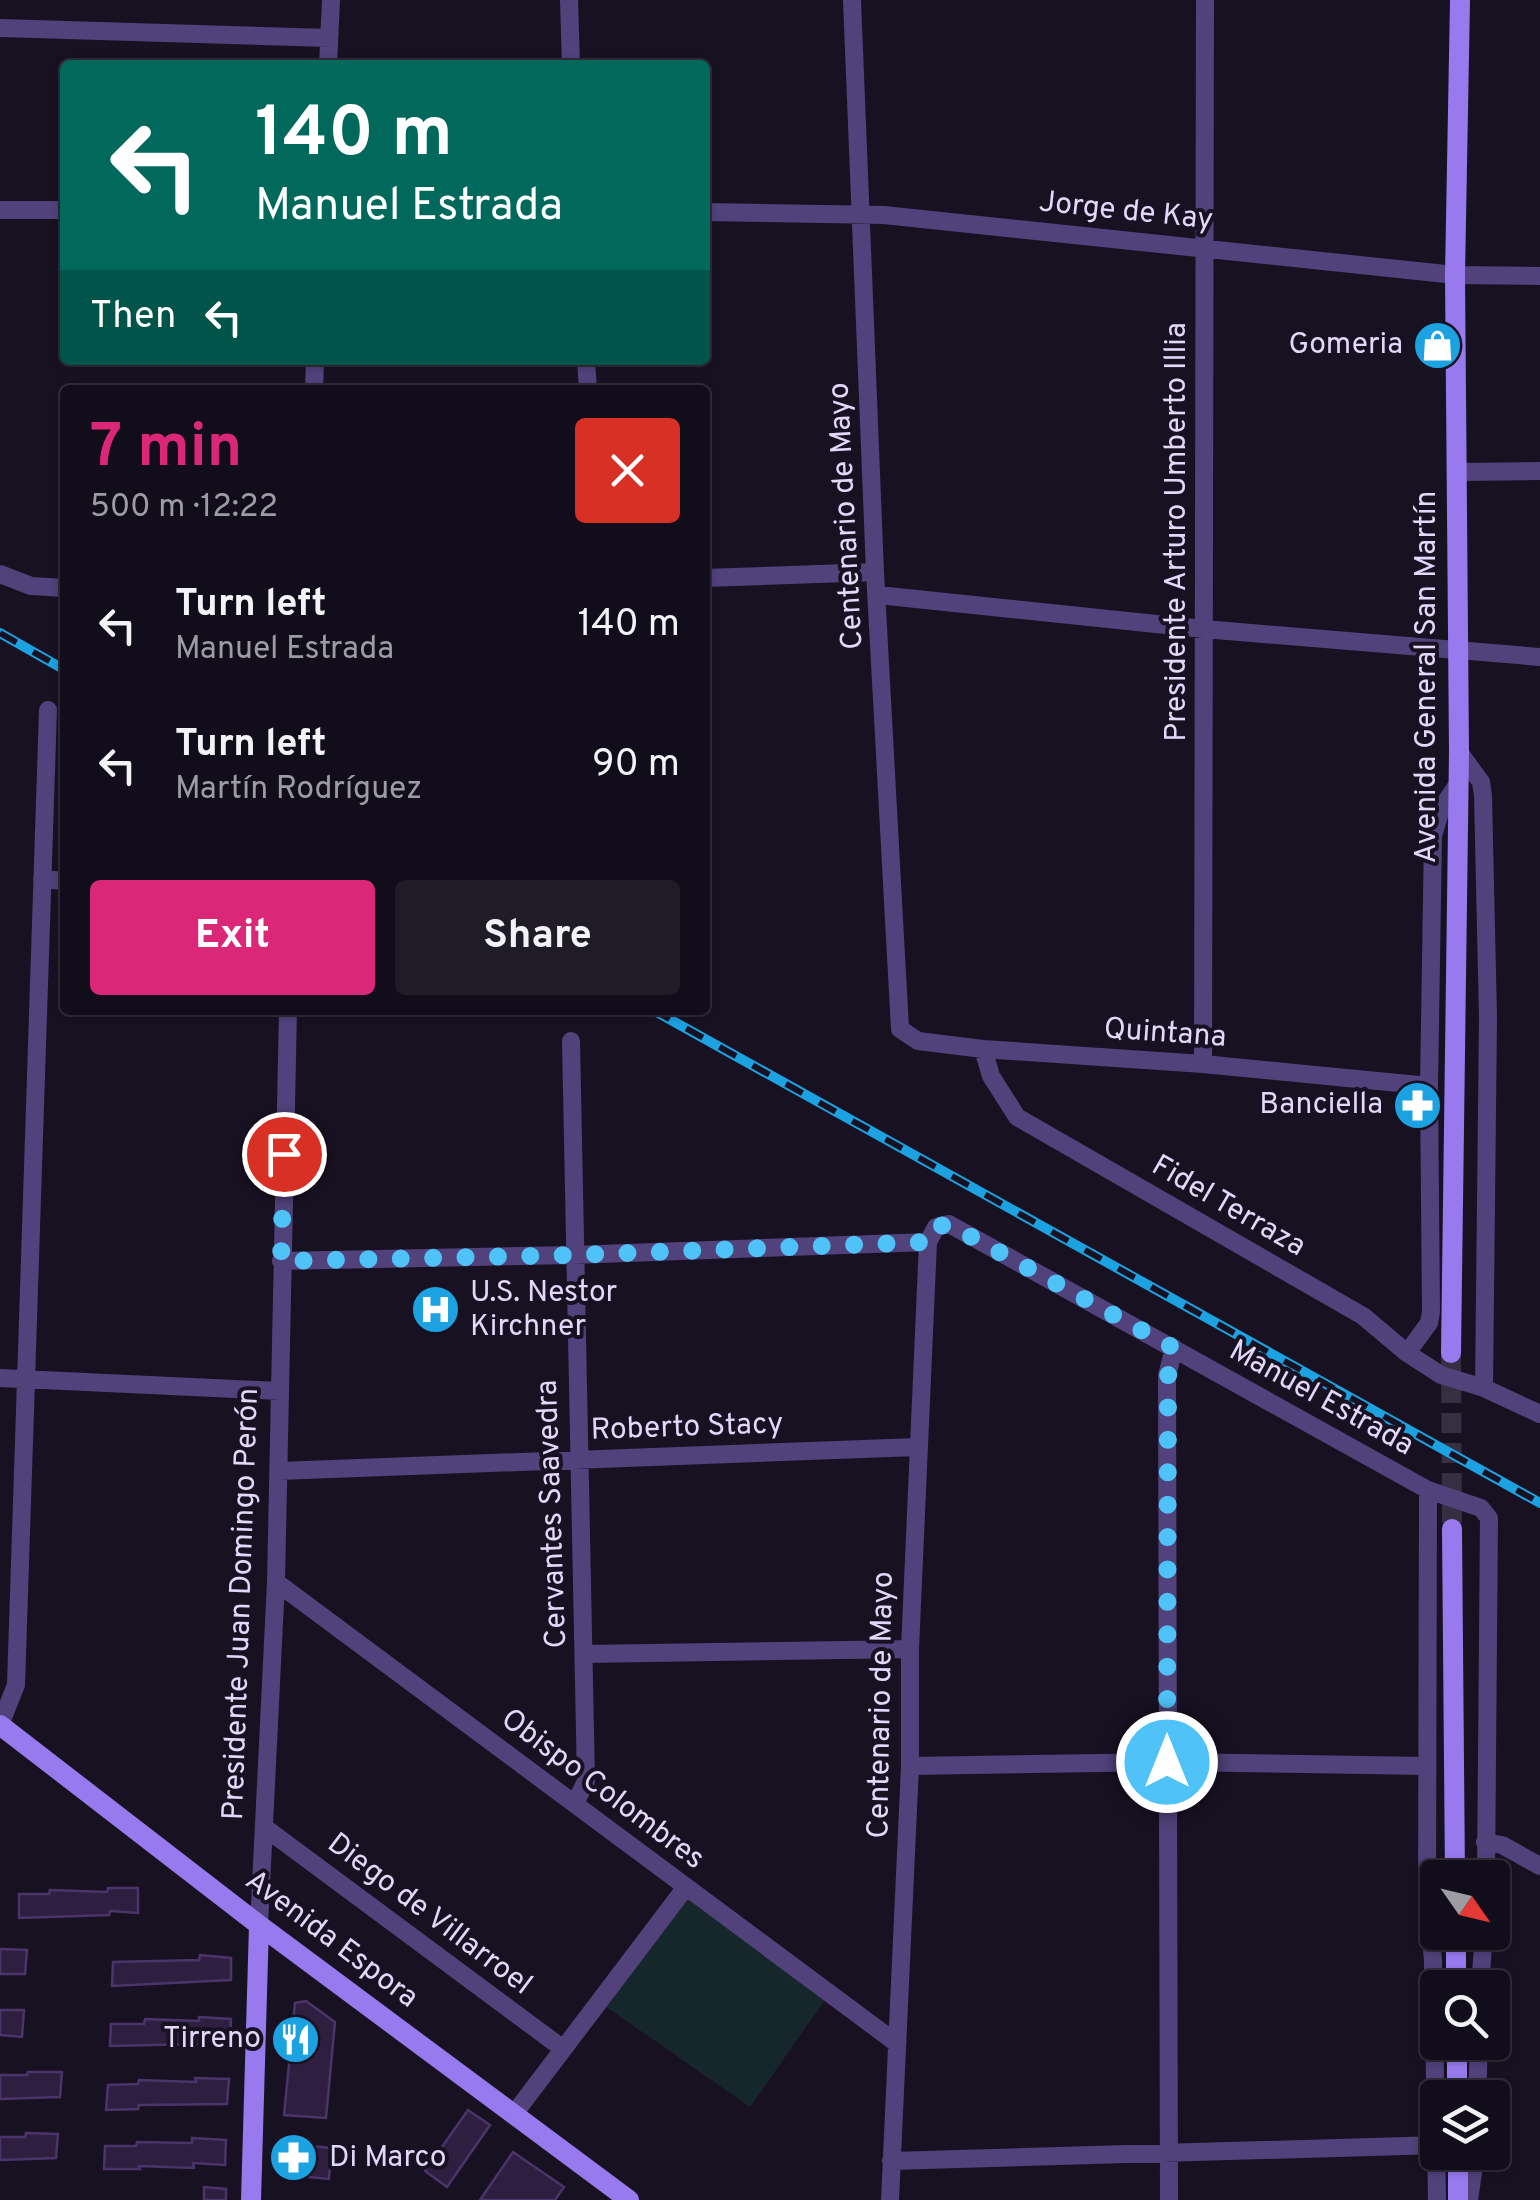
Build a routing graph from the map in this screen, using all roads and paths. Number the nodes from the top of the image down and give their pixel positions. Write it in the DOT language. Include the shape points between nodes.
graph roads {
  1 [pos="330,0"];
  2 [pos="569,0"];
  3 [pos="852,0"];
  4 [pos="1205,0"];
  5 [pos="1460,0"];
  6 [pos="0,28"];
  7 [pos="329,38"];
  8 [pos="328,60"];
  9 [pos="571,60"];
  10 [pos="0,210"];
  11 [pos="60,210"];
  12 [pos="710,212"];
  13 [pos="862,214"];
  14 [pos="1206,248"];
  15 [pos="1455,275"];
  16 [pos="1540,276"];
  17 [pos="1540,471"];
  18 [pos="1458,472"];
  19 [pos="875,572"];
  20 [pos="0,574"];
  21 [pos="710,578"];
  22 [pos="60,588"];
  23 [pos="878,595"];
  24 [pos="1204,628"];
  25 [pos="1458,652"];
  26 [pos="1540,657"];
  27 [pos="48,710"];
  28 [pos="1459,752"];
  29 [pos="1458,782"];
  30 [pos="42,879"];
  31 [pos="60,881"];
  32 [pos="288,1015"];
  33 [pos="900,1029"];
  34 [pos="571,1040"];
  35 [pos="985,1057"];
  36 [pos="1203,1064"];
  37 [pos="1429,1086"];
  38 [pos="928,1242"];
  39 [pos="573,1255"];
  40 [pos="281,1261"];
  41 [pos="1174,1348"];
  42 [pos="1408,1353"];
  43 [pos="1452,1353"];
  44 [pos="0,1378"];
  45 [pos="24,1379"];
  46 [pos="1484,1388"];
  47 [pos="280,1392"];
  48 [pos="1540,1414"];
  49 [pos="917,1447"];
  50 [pos="579,1460"];
  51 [pos="278,1470"];
  52 [pos="1428,1490"];
  53 [pos="1452,1529"];
  54 [pos="276,1582"];
  55 [pos="910,1649"];
  56 [pos="585,1654"];
  57 [pos="0,1725"];
  58 [pos="1167,1762"];
  59 [pos="910,1766"];
  60 [pos="1427,1766"];
  61 [pos="575,1804"];
  62 [pos="264,1826"];
  63 [pos="1485,1842"];
  64 [pos="1455,1860"];
  65 [pos="1486,1860"];
  66 [pos="1540,1866"];
  67 [pos="686,1888"];
  68 [pos="259,1925"];
  69 [pos="895,2042"];
  70 [pos="562,2048"];
  71 [pos="1436,2080"];
  72 [pos="514,2114"];
  73 [pos="1420,2145"];
  74 [pos="1169,2151"];
  75 [pos="891,2161"];
  76 [pos="1437,2170"];
  77 [pos="1458,2170"];
  78 [pos="1474,2170"];
  79 [pos="608,2194"];
  80 [pos="251,2200"];
  81 [pos="628,2200"];
  82 [pos="890,2200"];
  83 [pos="1169,2200"];
  84 [pos="1437,2200"];
  85 [pos="1458,2200"];
  86 [pos="1470,2200"];
  1 -- 7 [label="street"];
  2 -- 9 [label="street"];
  3 -- 13 [label="street, Centenario de Mayo"];
  4 -- 14 [label="street, Presidente Arturo Umberto Illia"];
  5 -- 15 [label="main road, Avenida General San Martín"];
  6 -- 7 [label="street"];
  7 -- 8 [label="street"];
  10 -- 11 [label="street"];
  12 -- 13 [label="street, Jorge de Kay"];
  13 -- 14 [label="street, Jorge de Kay"];
  13 -- 19 [label="street, Centenario de Mayo"];
  14 -- 15 [label="street, Jorge de Kay"];
  14 -- 24 [label="street, Presidente Arturo Umberto Illia"];
  15 -- 16 [label="street, Jorge de Kay"];
  15 -- 18 [label="main road, Avenida General San Martín"];
  17 -- 18 [label="street"];
  18 -- 25 [label="main road, Avenida General San Martín"];
  19 -- 21 [label="street"];
  19 -- 23 [label="street, Centenario de Mayo"];
  20 -- 22 [label="street"];
  23 -- 24 [label="street"];
  23 -- 33 [label="street, Centenario de Mayo"];
  24 -- 25 [label="street"];
  24 -- 36 [label="street, Presidente Arturo Umberto Illia"];
  25 -- 26 [label="street"];
  25 -- 28 [label="main road, Avenida General San Martín"];
  27 -- 30 [label="street"];
  28 -- 29 [label="main road, Avenida General San Martín"];
  28 -- 46 [label="street" via="1483,796"];
  29 -- 37 [label="street" via="1433,836"];
  29 -- 43 [label="main road, Avenida General San Martín"];
  30 -- 31 [label="street"];
  30 -- 45 [label="street"];
  32 -- 40 [label="street, Presidente Juan Domingo Perón"];
  33 -- 35 [label="street, Quintana" via="918,1042"];
  34 -- 39 [label="street, Cervantes Saavedra"];
  35 -- 36 [label="street, Quintana"];
  35 -- 42 [label="street, Fidel Terraza" via="1017,1117 1363,1316"];
  36 -- 37 [label="street, Quintana"];
  37 -- 42 [label="street" via="1431,1312"];
  38 -- 39 [label="street"];
  38 -- 41 [label="street, Manuel Estrada" via="936,1227 948,1224"];
  38 -- 49 [label="street, Centenario de Mayo"];
  39 -- 40 [label="street"];
  39 -- 50 [label="street, Cervantes Saavedra"];
  40 -- 47 [label="street, Presidente Juan Domingo Perón"];
  41 -- 52 [label="street, Manuel Estrada"];
  41 -- 58 [label="street" via="1168,1376"];
  42 -- 46 [label="street, Fidel Terraza" via="1458,1382"];
  44 -- 45 [label="street"];
  45 -- 47 [label="street"];
  45 -- 57 [label="street" via="16,1685"];
  46 -- 48 [label="street, Fidel Terraza"];
  47 -- 51 [label="street, Presidente Juan Domingo Perón"];
  49 -- 50 [label="street, Roberto Stacy"];
  49 -- 55 [label="street, Centenario de Mayo"];
  50 -- 51 [label="street, Roberto Stacy"];
  50 -- 56 [label="street, Cervantes Saavedra"];
  51 -- 54 [label="street, Presidente Juan Domingo Perón"];
  52 -- 60 [label="street"];
  52 -- 63 [label="street, Manuel Estrada" via="1481,1508 1488,1518"];
  53 -- 64 [label="main road"];
  54 -- 61 [label="street, Obispo Colombres"];
  54 -- 62 [label="street, Presidente Juan Domingo Perón"];
  55 -- 56 [label="street"];
  55 -- 59 [label="street, Centenario de Mayo"];
  56 -- 61 [label="street, Cervantes Saavedra" via="586,1782"];
  57 -- 68 [label="main road, Avenida Espora"];
  58 -- 59 [label="street"];
  58 -- 60 [label="street"];
  58 -- 74 [label="street"];
  59 -- 69 [label="street, Centenario de Mayo"];
  60 -- 71 [label="street"];
  61 -- 67 [label="street, Obispo Colombres"];
  62 -- 68 [label="street, Presidente Juan Domingo Perón"];
  62 -- 70 [label="street, Diego de Villarroel"];
  63 -- 65 [label="street"];
  63 -- 66 [label="street"];
  67 -- 69 [label="street, Obispo Colombres"];
  67 -- 70 [label="street"];
  68 -- 72 [label="main road, Avenida Espora"];
  68 -- 80 [label="main road, Presidente Juan Domingo Perón"];
  69 -- 75 [label="street, Centenario de Mayo"];
  70 -- 72 [label="street"];
  72 -- 79 [label="main road, Avenida Espora"];
  73 -- 74 [label="street"];
  74 -- 75 [label="street"];
  74 -- 83 [label="street"];
  75 -- 82 [label="street, Centenario de Mayo"];
  76 -- 84 [label="street"];
  77 -- 85 [label="main road"];
  78 -- 86 [label="street"];
  79 -- 81 [label="main road, Avenida Espora"];
}
